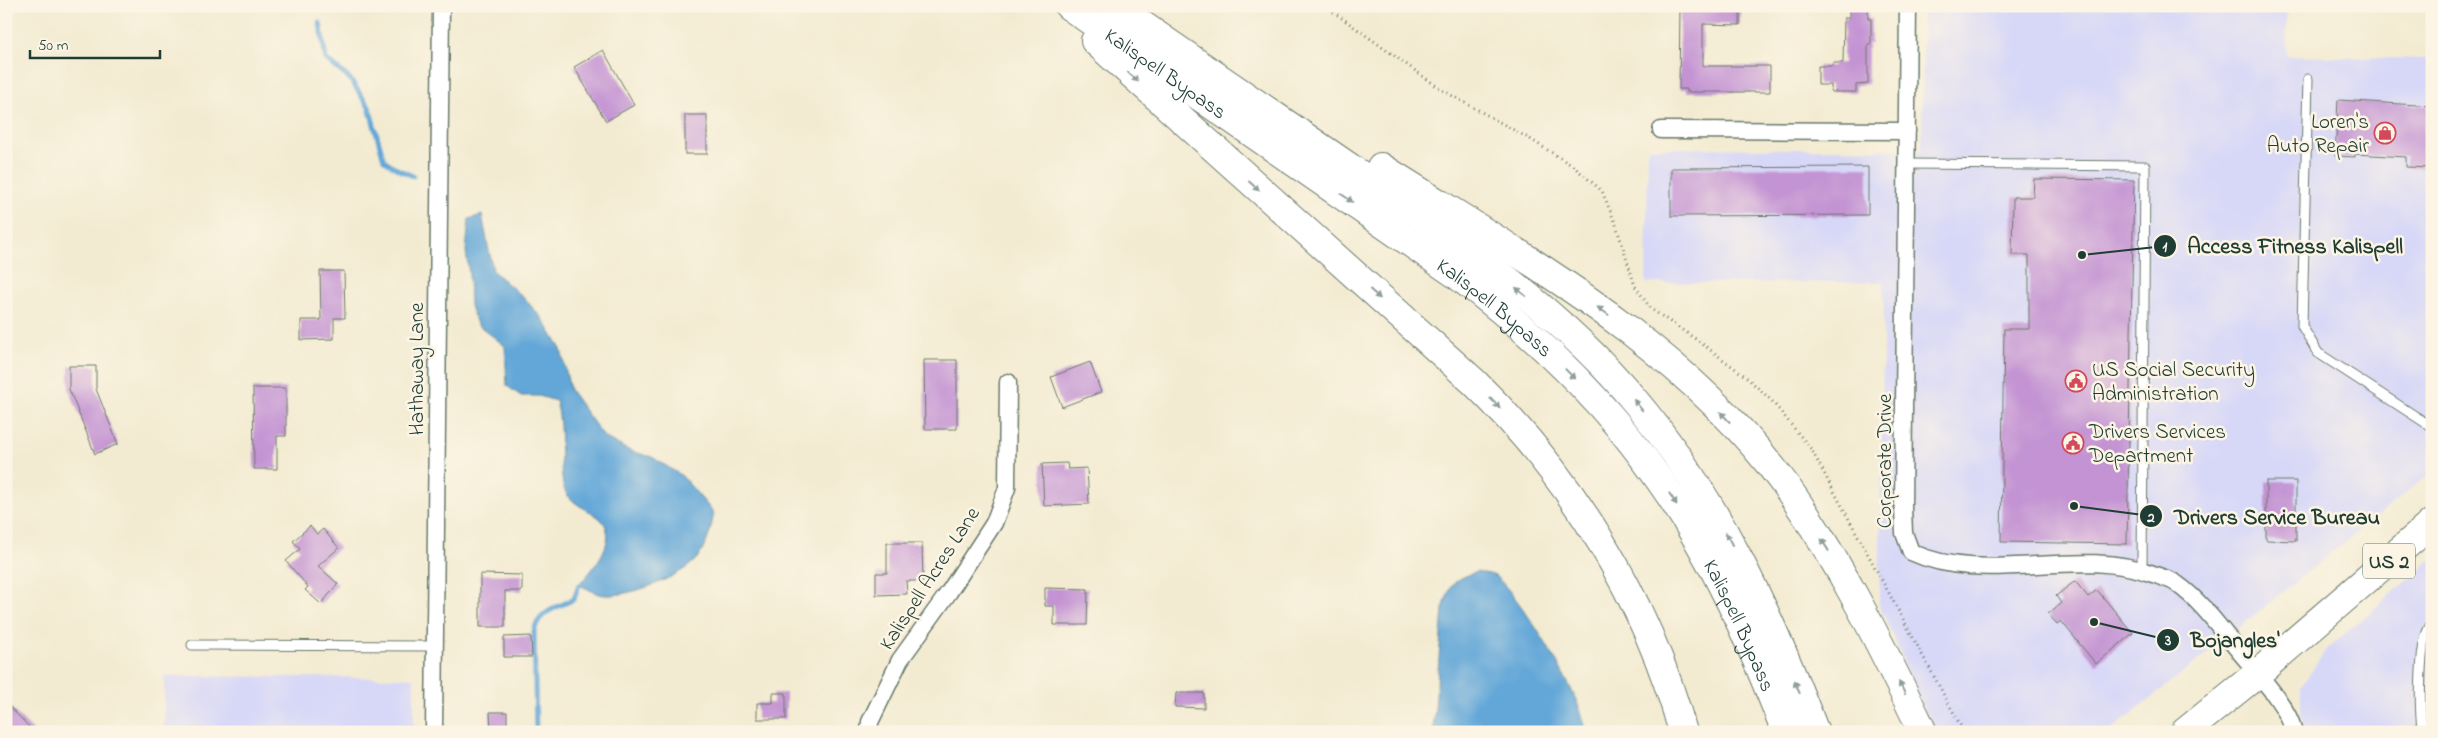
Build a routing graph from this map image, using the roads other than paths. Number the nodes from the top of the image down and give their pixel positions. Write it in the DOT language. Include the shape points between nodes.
graph roads {
  1 [pos="441,6"];
  2 [pos="1061,6"];
  3 [pos="1069,6"];
  4 [pos="1115,6"];
  5 [pos="1908,6"];
  6 [pos="2308,79"];
  7 [pos="1226,82"];
  8 [pos="1661,130"];
  9 [pos="1907,131"];
  10 [pos="1907,164"];
  11 [pos="1008,382"];
  12 [pos="2432,427"];
  13 [pos="2432,523"];
  14 [pos="2142,570"];
  15 [pos="2432,624"];
  16 [pos="192,645"];
  17 [pos="434,646"];
  18 [pos="2257,674"];
  19 [pos="434,732"];
  20 [pos="869,732"];
  21 [pos="1683,732"];
  22 [pos="1786,732"];
  23 [pos="1815,732"];
  24 [pos="1924,732"];
  25 [pos="2185,732"];
  26 [pos="2294,732"];
  27 [pos="2424,732"];
  1 -- 17 [label="street, Hathaway Lane"];
  2 -- 21 [label="highway, one-way" via="1110,57 1474,382 1526,436 1580,507 1626,585 1658,652"];
  3 -- 22 [label="highway, Kalispell Bypass, one-way" via="1457,275 1559,362 1624,432 1680,511 1727,593"];
  4 -- 7 [label="highway, Kalispell Bypass"];
  5 -- 9 [label="street, Corporate Drive"];
  6 -- 12 [label="lane" via="2302,326 2318,353"];
  23 -- 7 [label="highway, Kalispell Bypass, one-way" via="1725,531 1690,474 1628,393 1553,320 1482,260"];
  24 -- 7 [label="highway, one-way" via="1864,613 1806,516 1754,448 1691,382 1644,340 1493,239 1320,128"];
  8 -- 9 [label="street"];
  9 -- 10 [label="street, Corporate Drive"];
  10 -- 14 [label="street, Corporate Drive" via="1903,508 1904,534 1911,552 1928,560 1965,566 2116,564"];
  10 -- 14 [label="lane" via="2145,166"];
  11 -- 20 [label="street, Kalispell Acres Lane" via="1007,488 994,523 900,660 870,722"];
  13 -- 18 [label="highway, US 2"];
  14 -- 18 [label="street, Corporate Drive" via="2176,584 2213,620"];
  15 -- 27 [label="lane" via="2428,627 2423,647 2421,720"];
  16 -- 17 [label="lane"];
  17 -- 19 [label="street, Hathaway Lane"];
  18 -- 25 [label="highway, US 2"];
  18 -- 26 [label="street, Corporate Drive" via="2276,698"];
}
